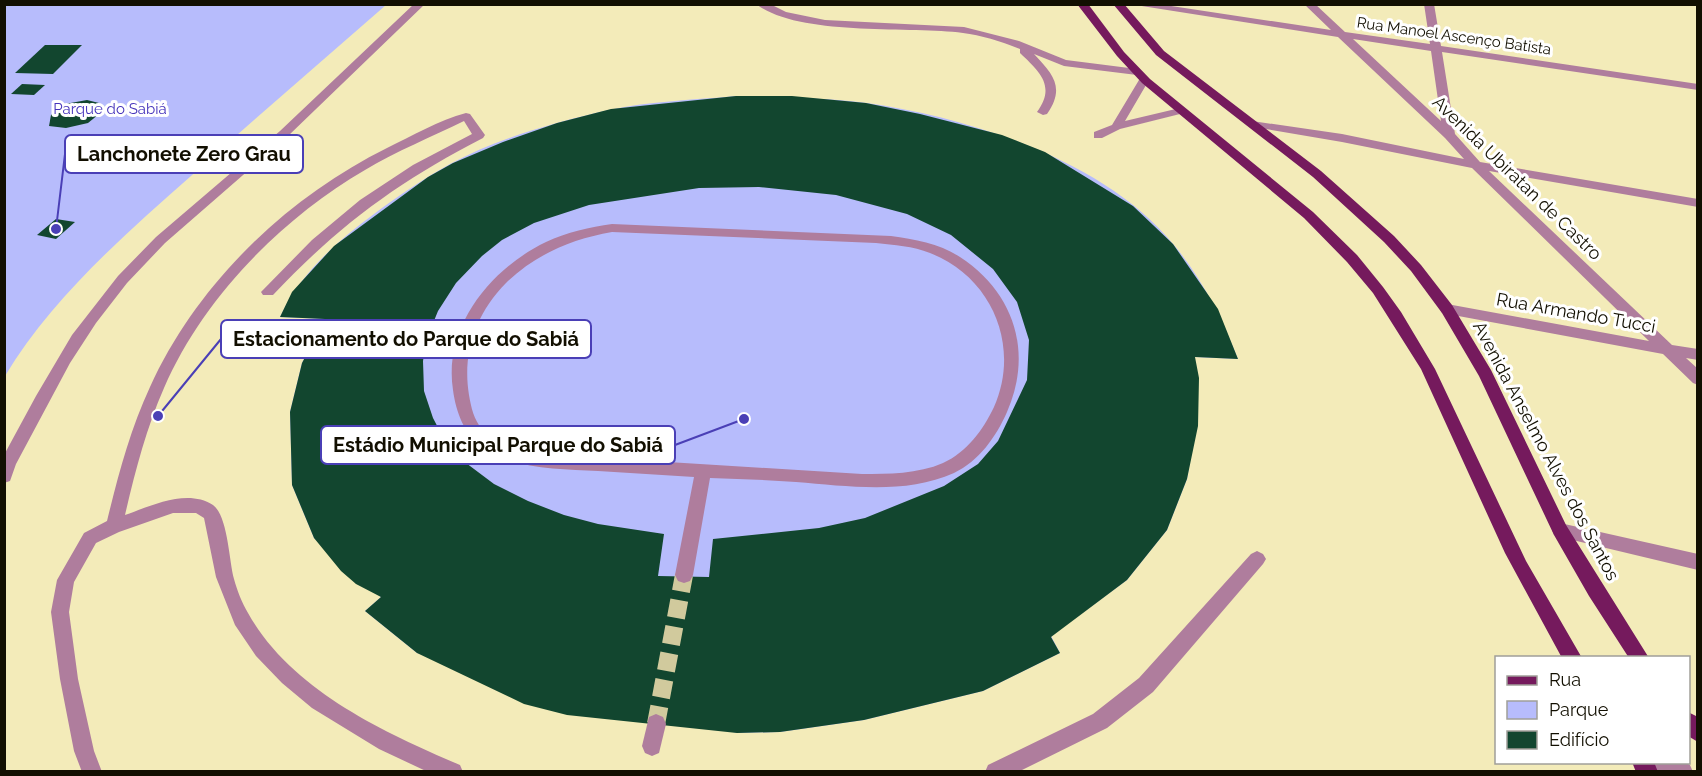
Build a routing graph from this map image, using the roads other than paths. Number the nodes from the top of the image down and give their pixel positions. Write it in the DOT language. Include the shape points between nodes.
graph roads {
  1 [pos="420,4"];
  2 [pos="761,4"];
  3 [pos="1082,4"];
  4 [pos="1118,4"];
  5 [pos="1134,4"];
  6 [pos="1309,4"];
  7 [pos="1429,4"];
  8 [pos="1340,34"];
  9 [pos="1015,43"];
  10 [pos="1435,48"];
  11 [pos="1141,76"];
  12 [pos="1698,87"];
  13 [pos="1180,111"];
  14 [pos="1043,112"];
  15 [pos="1252,124"];
  16 [pos="1116,127"];
  17 [pos="1098,135"];
  18 [pos="1449,135"];
  19 [pos="1476,165"];
  20 [pos="1698,203"];
  21 [pos="268,292"];
  22 [pos="1447,309"];
  23 [pos="1665,349"];
  24 [pos="1698,355"];
  25 [pos="1698,379"];
  26 [pos="703,471"];
  27 [pos="4,476"];
  28 [pos="114,526"];
  29 [pos="1560,530"];
  30 [pos="1257,559"];
  31 [pos="1698,562"];
  32 [pos="684,575"];
  33 [pos="1572,656"];
  34 [pos="1640,656"];
  35 [pos="656,724"];
  36 [pos="652,746"];
  37 [pos="92,771"];
  38 [pos="453,771"];
  39 [pos="995,771"];
  40 [pos="1648,771"];
  41 [pos="1683,771"];
  1 -- 27 [label="street" via="268,148 154,248 107,298 58,368"];
  2 -- 9 [label="street" via="783,14 825,23 964,30"];
  3 -- 11 [label="main road"];
  4 -- 15 [label="main road, Avenida Anselmo Alves dos Santos" via="1160,53"];
  5 -- 8 [label="street, Rua Manoel Ascenço Batista"];
  6 -- 8 [label="street, Avenida Ubiratan de Castro"];
  7 -- 10 [label="street"];
  8 -- 10 [label="street, Rua Manoel Ascenço Batista"];
  8 -- 18 [label="street, Avenida Ubiratan de Castro"];
  9 -- 11 [label="street" via="1064,63"];
  9 -- 14 [label="street" via="1049,79 1053,90 1051,103"];
  10 -- 12 [label="street, Rua Manoel Ascenço Batista"];
  10 -- 18 [label="street"];
  11 -- 13 [label="main road"];
  11 -- 16 [label="street"];
  13 -- 16 [label="street"];
  13 -- 33 [label="main road" via="1315,222 1348,255 1404,324 1529,584"];
  15 -- 19 [label="street"];
  15 -- 22 [label="main road, Avenida Anselmo Alves dos Santos" via="1317,174 1389,240"];
  16 -- 17 [label="street"];
  18 -- 19 [label="street, Avenida Ubiratan de Castro"];
  19 -- 20 [label="street"];
  19 -- 23 [label="street, Avenida Ubiratan de Castro"];
  21 -- 28 [label="street" via="303,253 373,195 429,159 479,135 466,116 358,168 313,199 216,292 165,369 129,466"];
  22 -- 23 [label="street, Rua Armando Tucci"];
  22 -- 29 [label="main road, Avenida Anselmo Alves dos Santos" via="1486,374"];
  23 -- 24 [label="street, Rua Armando Tucci"];
  23 -- 25 [label="street, Avenida Ubiratan de Castro"];
  26 -- 26 [label="street" via="898,479 919,478 954,465 980,445 1010,384 1013,352 1004,317 976,278 945,254 923,246 876,240 612,228 561,240 528,258 500,281 470,324 459,358 459,386 465,413 475,432 500,450 525,458"];
  26 -- 32 [label="street"];
  28 -- 37 [label="street" via="90,538 66,580 60,612 69,679"];
  28 -- 38 [label="street" via="173,506 205,509 215,524 227,586 248,633 281,669 368,733"];
  29 -- 31 [label="street"];
  29 -- 34 [label="main road, Avenida Anselmo Alves dos Santos" via="1594,590"];
  30 -- 39 [label="street" via="1146,685 1100,721"];
  35 -- 36 [label="street"];
  40 -- 41 [label="street"];
}
